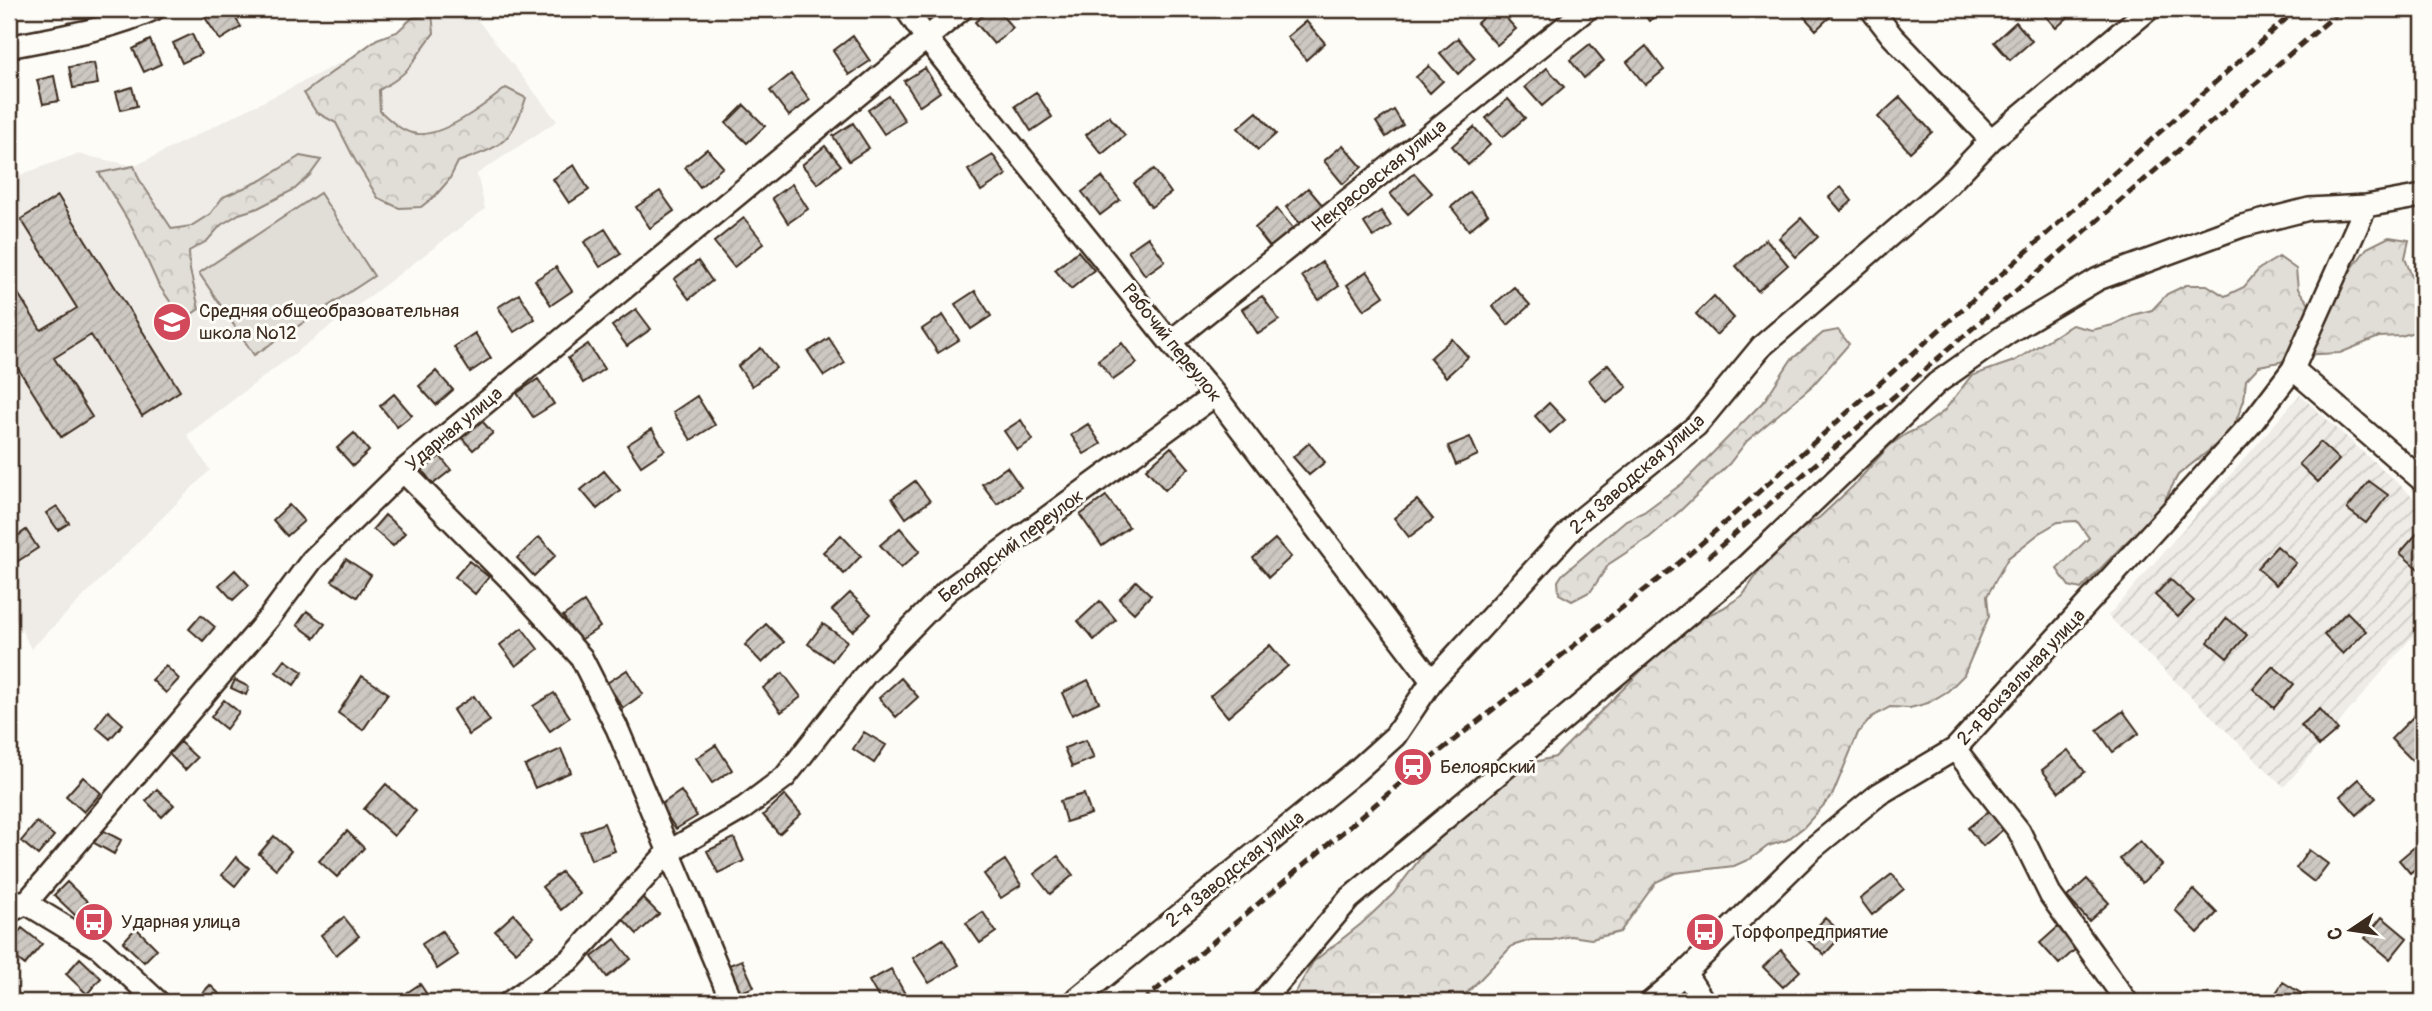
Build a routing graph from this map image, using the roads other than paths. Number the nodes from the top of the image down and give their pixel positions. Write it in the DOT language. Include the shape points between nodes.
graph roads {
  1 [pos="154,9"];
  2 [pos="906,9"];
  3 [pos="962,9"];
  4 [pos="1587,9"];
  5 [pos="1871,9"];
  6 [pos="2149,9"];
  7 [pos="927,39"];
  8 [pos="9,47"];
  9 [pos="1991,140"];
  10 [pos="2422,196"];
  11 [pos="2366,206"];
  12 [pos="1170,342"];
  13 [pos="2293,369"];
  14 [pos="1214,395"];
  15 [pos="403,471"];
  16 [pos="2423,481"];
  17 [pos="1432,681"];
  18 [pos="1955,749"];
  19 [pos="668,852"];
  20 [pos="15,905"];
  21 [pos="1685,973"];
  22 [pos="158,1002"];
  23 [pos="510,1002"];
  24 [pos="732,1002"];
  25 [pos="1073,1002"];
  26 [pos="1262,1002"];
  27 [pos="1651,1002"];
  28 [pos="1704,1002"];
  29 [pos="2127,1002"];
  1 -- 8 [label="street" via="65,36"];
  2 -- 7 [label="street, Рабочий переулок"];
  3 -- 7 [label="street, Ударная улица"];
  4 -- 12 [label="street, Некрасовская улица"];
  5 -- 9 [label="street"];
  6 -- 9 [label="street, 2-я Заводская улица"];
  7 -- 12 [label="street, Рабочий переулок"];
  7 -- 15 [label="street, Ударная улица"];
  9 -- 17 [label="street, 2-я Заводская улица" via="1947,186 1762,346 1696,426 1580,520"];
  10 -- 11 [label="street"];
  11 -- 13 [label="street, 2-я Вокзальная улица"];
  11 -- 26 [label="street" via="2309,209 2242,226 2098,279 2009,332 1937,383 1745,567 1349,899"];
  12 -- 14 [label="street, Рабочий переулок"];
  13 -- 16 [label="street"];
  13 -- 18 [label="street, 2-я Вокзальная улица" via="2251,424"];
  14 -- 17 [label="street, Рабочий переулок"];
  14 -- 19 [label="street, Белоярский переулок" via="948,590 864,676 785,777 744,808"];
  15 -- 19 [label="street" via="581,657 617,728"];
  15 -- 20 [label="street, Ударная улица" via="312,560 269,618"];
  17 -- 25 [label="street, 2-я Заводская улица" via="1395,736 1356,772"];
  18 -- 21 [label="street, 2-я Вокзальная улица" via="1879,794 1813,848"];
  18 -- 29 [label="street" via="2019,831 2050,896"];
  19 -- 23 [label="street, Белоярский переулок" via="571,959"];
  19 -- 24 [label="street"];
  20 -- 22 [label="street" via="100,948"];
  21 -- 27 [label="street, 2-я Вокзальная улица"];
  21 -- 28 [label="street"];
}
